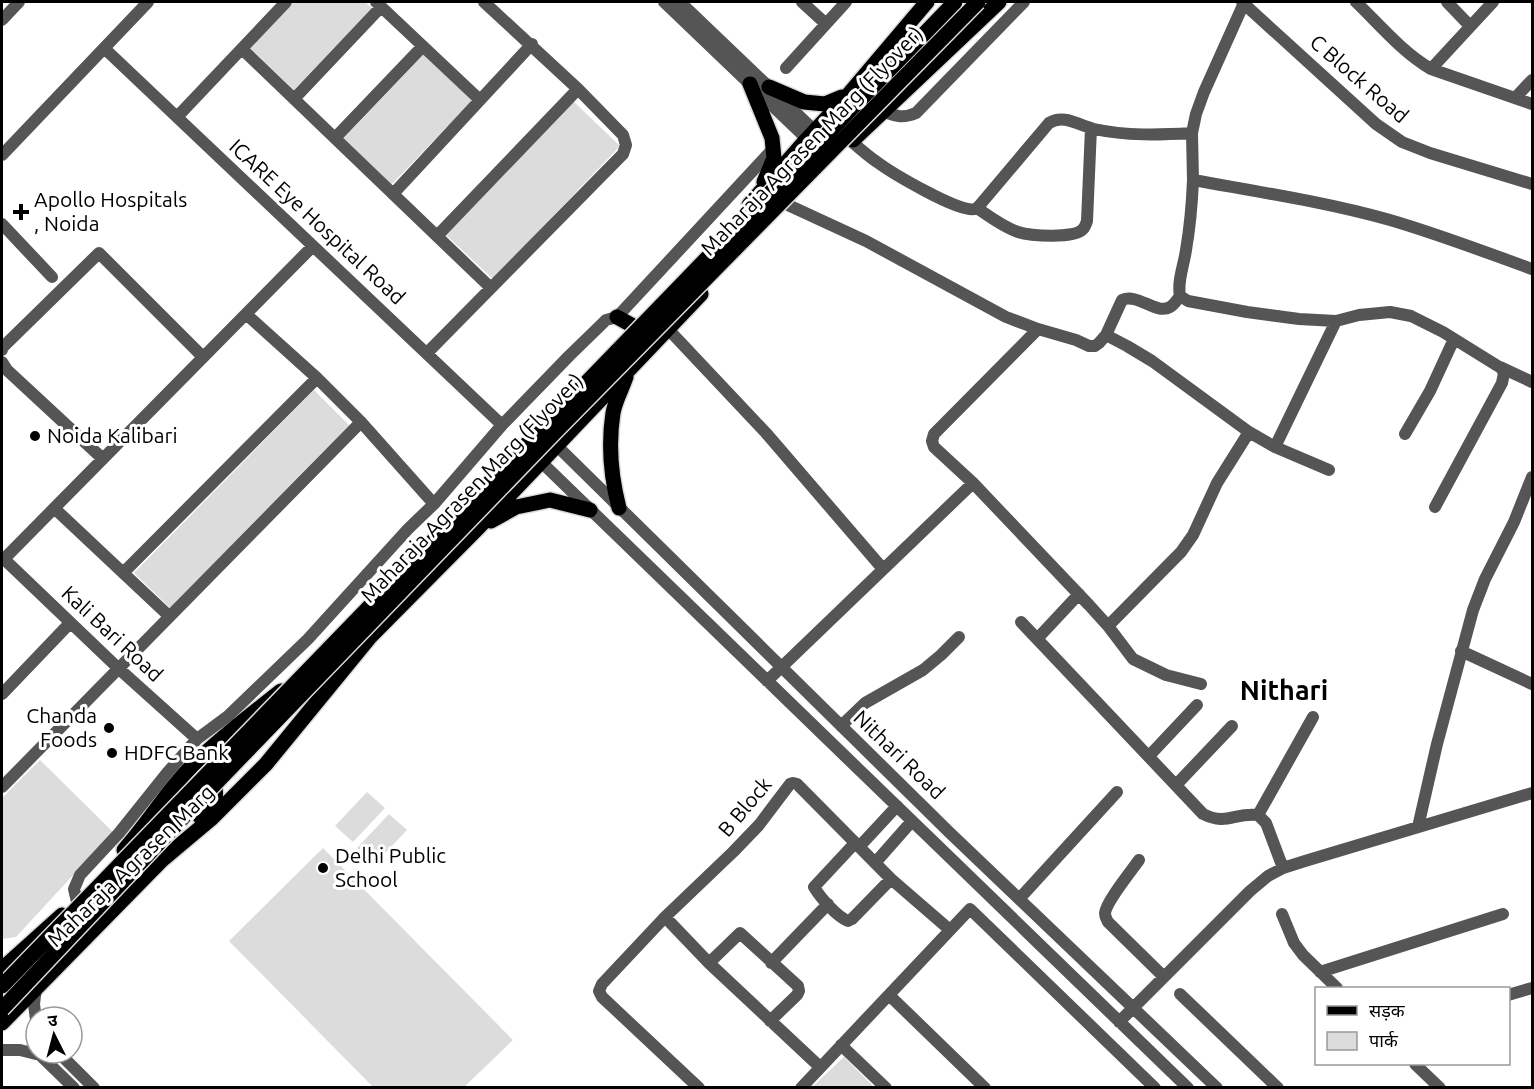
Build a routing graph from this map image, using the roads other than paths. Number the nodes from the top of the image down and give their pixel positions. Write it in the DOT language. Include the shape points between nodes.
graph roads {
  1 [pos="19,2"];
  2 [pos="148,2"];
  3 [pos="286,2"];
  4 [pos="484,2"];
  5 [pos="664,2"];
  6 [pos="680,2"];
  7 [pos="802,2"];
  8 [pos="846,2"];
  9 [pos="927,2"];
  10 [pos="944,2"];
  11 [pos="955,2"];
  12 [pos="999,2"];
  13 [pos="1024,2"];
  14 [pos="1243,2"];
  15 [pos="1356,2"];
  16 [pos="1447,2"];
  17 [pos="1493,2"];
  18 [pos="978,3"];
  19 [pos="378,4"];
  20 [pos="2,20"];
  21 [pos="825,23"];
  22 [pos="1470,26"];
  23 [pos="923,35"];
  24 [pos="532,44"];
  25 [pos="423,46"];
  26 [pos="104,48"];
  27 [pos="242,49"];
  28 [pos="786,68"];
  29 [pos="1431,69"];
  30 [pos="1533,80"];
  31 [pos="750,84"];
  32 [pos="769,87"];
  33 [pos="578,89"];
  34 [pos="848,95"];
  35 [pos="294,99"];
  36 [pos="1515,99"];
  37 [pos="480,100"];
  38 [pos="1533,104"];
  39 [pos="882,111"];
  40 [pos="177,117"];
  41 [pos="1091,128"];
  42 [pos="1192,133"];
  43 [pos="811,135"];
  44 [pos="335,138"];
  45 [pos="851,141"];
  46 [pos="773,149"];
  47 [pos="2,155"];
  48 [pos="1193,180"];
  49 [pos="1533,184"];
  50 [pos="393,194"];
  51 [pos="758,195"];
  52 [pos="788,205"];
  53 [pos="977,208"];
  54 [pos="2,225"];
  55 [pos="437,236"];
  56 [pos="314,246"];
  57 [pos="1533,269"];
  58 [pos="52,277"];
  59 [pos="491,288"];
  60 [pos="1180,296"];
  61 [pos="246,314"];
  62 [pos="617,317"];
  63 [pos="1336,321"];
  64 [pos="635,327"];
  65 [pos="668,328"];
  66 [pos="1038,329"];
  67 [pos="1106,335"];
  68 [pos="1454,339"];
  69 [pos="2,350"];
  70 [pos="427,353"];
  71 [pos="203,357"];
  72 [pos="2,362"];
  73 [pos="1500,367"];
  74 [pos="628,372"];
  75 [pos="317,378"];
  76 [pos="1533,382"];
  77 [pos="361,422"];
  78 [pos="502,425"];
  79 [pos="538,426"];
  80 [pos="1249,432"];
  81 [pos="1405,434"];
  82 [pos="521,443"];
  83 [pos="556,447"];
  84 [pos="1275,447"];
  85 [pos="103,459"];
  86 [pos="541,462"];
  87 [pos="1329,470"];
  88 [pos="1533,477"];
  89 [pos="973,483"];
  90 [pos="434,504"];
  91 [pos="1435,507"];
  92 [pos="54,508"];
  93 [pos="619,508"];
  94 [pos="590,510"];
  95 [pos="478,528"];
  96 [pos="2,559"];
  97 [pos="883,569"];
  98 [pos="123,573"];
  99 [pos="1079,594"];
  100 [pos="169,616"];
  101 [pos="70,622"];
  102 [pos="1021,622"];
  103 [pos="1108,626"];
  104 [pos="959,636"];
  105 [pos="1037,639"];
  106 [pos="1461,651"];
  107 [pos="781,667"];
  108 [pos="118,668"];
  109 [pos="767,681"];
  110 [pos="1201,684"];
  111 [pos="1533,684"];
  112 [pos="283,688"];
  113 [pos="2,694"];
  114 [pos="1197,705"];
  115 [pos="310,710"];
  116 [pos="1313,717"];
  117 [pos="842,726"];
  118 [pos="1232,726"];
  119 [pos="197,738"];
  120 [pos="1149,756"];
  121 [pos="1176,785"];
  122 [pos="2,787"];
  123 [pos="1118,792"];
  124 [pos="1533,793"];
  125 [pos="897,806"];
  126 [pos="1258,814"];
  127 [pos="148,819"];
  128 [pos="912,821"];
  129 [pos="1418,827"];
  130 [pos="949,832"];
  131 [pos="857,845"];
  132 [pos="937,845"];
  133 [pos="162,860"];
  134 [pos="1139,860"];
  135 [pos="875,863"];
  136 [pos="1283,868"];
  137 [pos="891,879"];
  138 [pos="1020,898"];
  139 [pos="77,902"];
  140 [pos="828,904"];
  141 [pos="1282,914"];
  142 [pos="1503,914"];
  143 [pos="665,917"];
  144 [pos="950,930"];
  145 [pos="17,956"];
  146 [pos="2,962"];
  147 [pos="710,963"];
  148 [pos="771,963"];
  149 [pos="2,969"];
  150 [pos="1320,972"];
  151 [pos="1164,977"];
  152 [pos="2,986"];
  153 [pos="1336,987"];
  154 [pos="36,988"];
  155 [pos="1533,988"];
  156 [pos="1180,994"];
  157 [pos="889,995"];
  158 [pos="1510,995"];
  159 [pos="33,1005"];
  160 [pos="1134,1007"];
  161 [pos="8,1009"];
  162 [pos="770,1022"];
  163 [pos="1119,1022"];
  164 [pos="2,1023"];
  165 [pos="841,1045"];
  166 [pos="2,1050"];
  167 [pos="71,1065"];
  168 [pos="1416,1065"];
  169 [pos="820,1067"];
  170 [pos="74,1088"];
  171 [pos="94,1088"];
  172 [pos="699,1088"];
  173 [pos="801,1088"];
  174 [pos="886,1088"];
  175 [pos="985,1088"];
  176 [pos="1155,1088"];
  177 [pos="1188,1088"];
  178 [pos="1218,1088"];
  179 [pos="1278,1088"];
  180 [pos="1440,1088"];
  1 -- 20 [label="street"];
  2 -- 26 [label="street"];
  3 -- 27 [label="street"];
  4 -- 24 [label="street"];
  5 -- 31 [label="street"];
  6 -- 32 [label="street"];
  7 -- 21 [label="street"];
  8 -- 21 [label="street"];
  9 -- 34 [label="main road, Maharaja Agrasen Marg"];
  10 -- 23 [label="main road, bridge"];
  11 -- 23 [label="main road, Maharaja Agrasen Marg (Flyover), bridge"];
  12 -- 39 [label="main road, Maharaja Agrasen Marg"];
  13 -- 39 [label="street" via="916,113 899,117"];
  14 -- 42 [label="street" via="1204,92"];
  14 -- 49 [label="street, C Block Road" via="1376,124 1402,142"];
  15 -- 29 [label="street" via="1405,51"];
  16 -- 22 [label="street"];
  17 -- 22 [label="street"];
  18 -- 161 [label="main road, Maharaja Agrasen Marg (Flyover), bridge" via="188,812"];
  19 -- 25 [label="street"];
  19 -- 35 [label="street"];
  21 -- 28 [label="street"];
  22 -- 29 [label="street"];
  23 -- 152 [label="main road, Maharaja Agrasen Marg (Flyover), bridge"];
  24 -- 33 [label="street"];
  24 -- 37 [label="street"];
  25 -- 37 [label="street"];
  25 -- 44 [label="street"];
  26 -- 40 [label="street, ICARE Eye Hospital Road"];
  26 -- 47 [label="street"];
  27 -- 35 [label="street"];
  27 -- 40 [label="street"];
  29 -- 36 [label="street"];
  30 -- 36 [label="street"];
  31 -- 43 [label="street"];
  31 -- 46 [label="main road"];
  32 -- 34 [label="main road" via="804,102 825,104"];
  32 -- 43 [label="street"];
  33 -- 55 [label="street"];
  33 -- 59 [label="street" via="623,135 623,154"];
  34 -- 43 [label="main road, Maharaja Agrasen Marg"];
  35 -- 44 [label="street"];
  36 -- 38 [label="street"];
  37 -- 50 [label="street"];
  39 -- 45 [label="main road, Maharaja Agrasen Marg"];
  40 -- 56 [label="street, ICARE Eye Hospital Road"];
  41 -- 42 [label="street" via="1123,134"];
  41 -- 53 [label="street" via="1065,119 1049,123"];
  41 -- 53 [label="street" via="1087,221 1083,230 1073,235 1020,233"];
  42 -- 48 [label="street"];
  43 -- 51 [label="main road, Maharaja Agrasen Marg"];
  44 -- 50 [label="street"];
  45 -- 52 [label="main road, Maharaja Agrasen Marg"];
  45 -- 53 [label="street" via="888,170 921,188 958,206"];
  46 -- 51 [label="main road" via="774,158"];
  46 -- 62 [label="street"];
  48 -- 57 [label="street" via="1390,220"];
  48 -- 60 [label="street"];
  50 -- 55 [label="street"];
  51 -- 64 [label="main road, Maharaja Agrasen Marg"];
  52 -- 65 [label="main road, Maharaja Agrasen Marg"];
  52 -- 66 [label="street" via="866,241 1006,317"];
  54 -- 58 [label="street"];
  55 -- 59 [label="street"];
  56 -- 61 [label="street"];
  56 -- 70 [label="street, ICARE Eye Hospital Road"];
  59 -- 70 [label="street"];
  60 -- 63 [label="street" via="1188,301 1247,312"];
  60 -- 67 [label="street" via="1164,309 1128,297 1122,300"];
  61 -- 71 [label="street"];
  61 -- 75 [label="street"];
  62 -- 64 [label="main road"];
  62 -- 78 [label="street" via="606,320"];
  63 -- 68 [label="street" via="1390,312 1411,316"];
  63 -- 84 [label="street"];
  64 -- 79 [label="main road, Maharaja Agrasen Marg"];
  65 -- 74 [label="main road, Maharaja Agrasen Marg"];
  65 -- 97 [label="street" via="766,433"];
  66 -- 67 [label="street" via="1089,346 1095,346"];
  66 -- 89 [label="street" via="933,434 934,447"];
  67 -- 80 [label="street" via="1152,361"];
  68 -- 73 [label="street"];
  68 -- 81 [label="street"];
  69 -- 71 [label="street" via="99,253"];
  70 -- 78 [label="street, ICARE Eye Hospital Road"];
  71 -- 85 [label="street"];
  72 -- 85 [label="street"];
  73 -- 76 [label="street"];
  73 -- 91 [label="street" via="1504,373 1502,383"];
  74 -- 83 [label="main road, Maharaja Agrasen Marg"];
  74 -- 93 [label="main road" via="613,411 610,456"];
  75 -- 77 [label="street"];
  75 -- 98 [label="street"];
  77 -- 90 [label="street"];
  77 -- 100 [label="street"];
  78 -- 90 [label="street"];
  79 -- 82 [label="main road, Maharaja Agrasen Marg"];
  79 -- 83 [label="street, Nithari Road"];
  80 -- 84 [label="street"];
  80 -- 103 [label="street" via="1181,552"];
  82 -- 86 [label="street"];
  82 -- 112 [label="main road, Maharaja Agrasen Marg" via="303,672"];
  83 -- 86 [label="main road, Maharaja Agrasen Marg"];
  83 -- 93 [label="street, Nithari Road"];
  84 -- 87 [label="street"];
  85 -- 92 [label="street"];
  86 -- 94 [label="street"];
  86 -- 95 [label="main road, Maharaja Agrasen Marg"];
  88 -- 106 [label="street" via="1485,579"];
  89 -- 97 [label="street"];
  89 -- 99 [label="street"];
  90 -- 119 [label="street" via="308,639 228,716"];
  92 -- 96 [label="street"];
  92 -- 98 [label="street"];
  93 -- 107 [label="street, Nithari Road"];
  94 -- 95 [label="main road" via="550,500 516,507"];
  94 -- 109 [label="street"];
  95 -- 115 [label="main road, Maharaja Agrasen Marg" via="370,637"];
  96 -- 101 [label="street, Kali Bari Road"];
  97 -- 107 [label="street"];
  98 -- 100 [label="street"];
  99 -- 103 [label="street"];
  99 -- 105 [label="street"];
  100 -- 108 [label="street"];
  101 -- 108 [label="street, Kali Bari Road"];
  101 -- 113 [label="street"];
  102 -- 105 [label="street"];
  103 -- 110 [label="street" via="1133,659 1166,675"];
  104 -- 117 [label="street" via="922,670 865,703"];
  105 -- 120 [label="street"];
  106 -- 111 [label="street"];
  106 -- 129 [label="street"];
  107 -- 109 [label="street"];
  107 -- 117 [label="street, Nithari Road"];
  108 -- 119 [label="street, Kali Bari Road"];
  108 -- 122 [label="street"];
  109 -- 125 [label="street"];
  112 -- 115 [label="main road" via="301,688 309,695"];
  112 -- 127 [label="main road, Maharaja Agrasen Marg" via="198,759"];
  114 -- 120 [label="street"];
  115 -- 133 [label="main road, Maharaja Agrasen Marg" via="266,764 212,818"];
  116 -- 126 [label="street"];
  117 -- 130 [label="street, Nithari Road"];
  118 -- 121 [label="street"];
  119 -- 139 [label="street" via="80,875 74,890"];
  120 -- 121 [label="street"];
  121 -- 126 [label="street" via="1203,814 1214,819"];
  123 -- 138 [label="street"];
  124 -- 129 [label="street"];
  125 -- 128 [label="street"];
  125 -- 131 [label="street"];
  126 -- 136 [label="street" via="1266,823"];
  127 -- 133 [label="main road" via="163,814 196,778 212,780 217,789 216,798"];
  127 -- 139 [label="main road, Maharaja Agrasen Marg"];
  128 -- 132 [label="street"];
  128 -- 135 [label="street"];
  129 -- 136 [label="street"];
  130 -- 132 [label="street"];
  130 -- 138 [label="street, Nithari Road"];
  131 -- 135 [label="street, B Block"];
  131 -- 140 [label="street" via="814,886"];
  131 -- 143 [label="street, B Block" via="797,784 790,784 759,825"];
  132 -- 163 [label="street"];
  133 -- 154 [label="main road, Maharaja Agrasen Marg"];
  134 -- 151 [label="street" via="1110,901 1106,917"];
  135 -- 137 [label="street, B Block"];
  136 -- 151 [label="street" via="1250,891"];
  137 -- 140 [label="street" via="848,921"];
  137 -- 144 [label="street, B Block"];
  138 -- 160 [label="street, Nithari Road"];
  139 -- 145 [label="main road, Maharaja Agrasen Marg"];
  140 -- 148 [label="street"];
  141 -- 150 [label="street" via="1294,943"];
  142 -- 150 [label="street"];
  143 -- 147 [label="street"];
  143 -- 172 [label="street, B Block" via="599,991"];
  144 -- 157 [label="street"];
  144 -- 176 [label="street" via="970,909"];
  145 -- 146 [label="street"];
  145 -- 149 [label="main road, Maharaja Agrasen Marg"];
  147 -- 148 [label="street" via="740,933"];
  147 -- 162 [label="street"];
  148 -- 162 [label="street" via="799,991"];
  150 -- 153 [label="street"];
  151 -- 160 [label="street"];
  154 -- 159 [label="street"];
  154 -- 161 [label="main road, Maharaja Agrasen Marg"];
  155 -- 158 [label="street"];
  156 -- 179 [label="street"];
  157 -- 165 [label="street"];
  157 -- 175 [label="street"];
  160 -- 163 [label="street"];
  160 -- 178 [label="street, Nithari Road"];
  161 -- 164 [label="main road"];
  162 -- 169 [label="street"];
  163 -- 177 [label="street"];
  165 -- 169 [label="street"];
  165 -- 174 [label="street"];
  166 -- 170 [label="street" via="40,1055"];
  167 -- 171 [label="street"];
  168 -- 180 [label="street"];
  169 -- 173 [label="street"];
}
